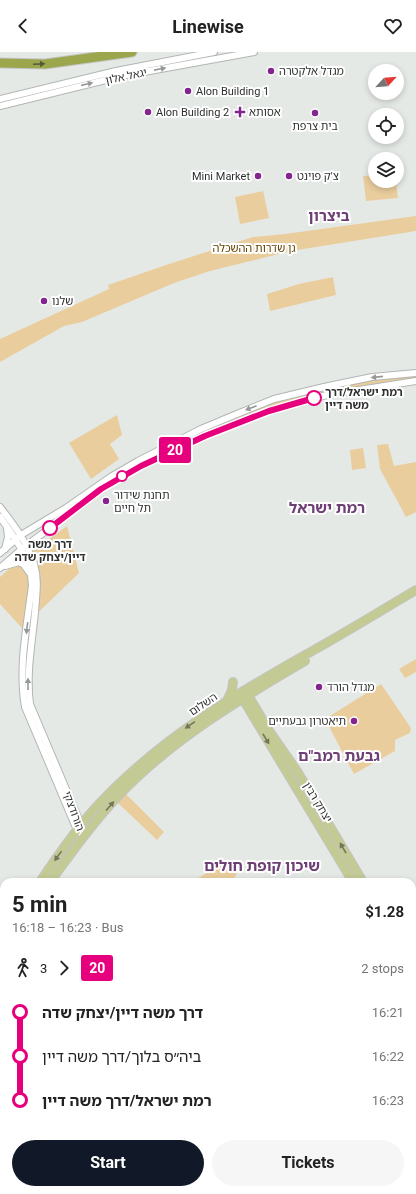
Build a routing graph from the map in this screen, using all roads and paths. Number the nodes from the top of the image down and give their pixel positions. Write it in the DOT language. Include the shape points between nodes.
graph roads {
  1 [pos="132,52"];
  2 [pos="214,52"];
  3 [pos="254,52"];
  4 [pos="0,63"];
  5 [pos="0,99"];
  6 [pos="0,106"];
  7 [pos="416,372"];
  8 [pos="416,380"];
  9 [pos="0,507"];
  10 [pos="0,517"];
  11 [pos="7,527"];
  12 [pos="21,535"];
  13 [pos="15,540"];
  14 [pos="24,547"];
  15 [pos="2,551"];
  16 [pos="1,568"];
  17 [pos="32,577"];
  18 [pos="416,590"];
  19 [pos="416,596"];
  20 [pos="233,682"];
  21 [pos="262,687"];
  22 [pos="244,694"];
  23 [pos="228,701"];
  24 [pos="257,710"];
  25 [pos="79,827"];
  26 [pos="84,835"];
  27 [pos="43,878"];
  28 [pos="53,878"];
  29 [pos="351,878"];
  30 [pos="361,878"];
  4 -- 1 [label="highway, one-way" via="45,64"];
  2 -- 5 [label="street, יגאל אלון" via="116,71"];
  6 -- 3 [label="street, יגאל אלון, one-way" via="122,76"];
  7 -- 12 [label="street, one-way" via="372,377 324,387 274,399 232,416 138,461"];
  8 -- 14 [label="street" via="294,403 205,436 141,466 101,489"];
  9 -- 12 [label="street"];
  10 -- 11 [label="street"];
  11 -- 13 [label="street"];
  11 -- 15 [label="street" via="8,537"];
  12 -- 13 [label="street"];
  12 -- 14 [label="street"];
  13 -- 14 [label="street"];
  13 -- 15 [label="street"];
  14 -- 16 [label="street"];
  14 -- 17 [label="street, הורודצקי"];
  25 -- 14 [label="street, הורודצקי, one-way" via="30,704 29,670 38,582 35,565"];
  16 -- 17 [label="street" via="19,562"];
  17 -- 25 [label="street, הורודצקי, one-way" via="22,671 25,707"];
  18 -- 22 [label="main road, השלום"];
  19 -- 21 [label="main road, השלום"];
  20 -- 23 [label="main road"];
  21 -- 22 [label="main road, השלום"];
  21 -- 24 [label="main road"];
  22 -- 23 [label="main road, השלום"];
  22 -- 24 [label="main road, יצחק רבין"];
  26 -- 22 [label="main road, השלום, one-way" via="120,794 149,767"];
  22 -- 29 [label="main road, יצחק רבין, one-way"];
  23 -- 25 [label="main road, השלום, one-way" via="142,762 101,801"];
  30 -- 24 [label="main road, יצחק רבין, one-way" via="298,771"];
  25 -- 26 [label="street, הורודצקי"];
  25 -- 27 [label="main road, השלום, one-way"];
  26 -- 28 [label="main road, השלום"];
}
